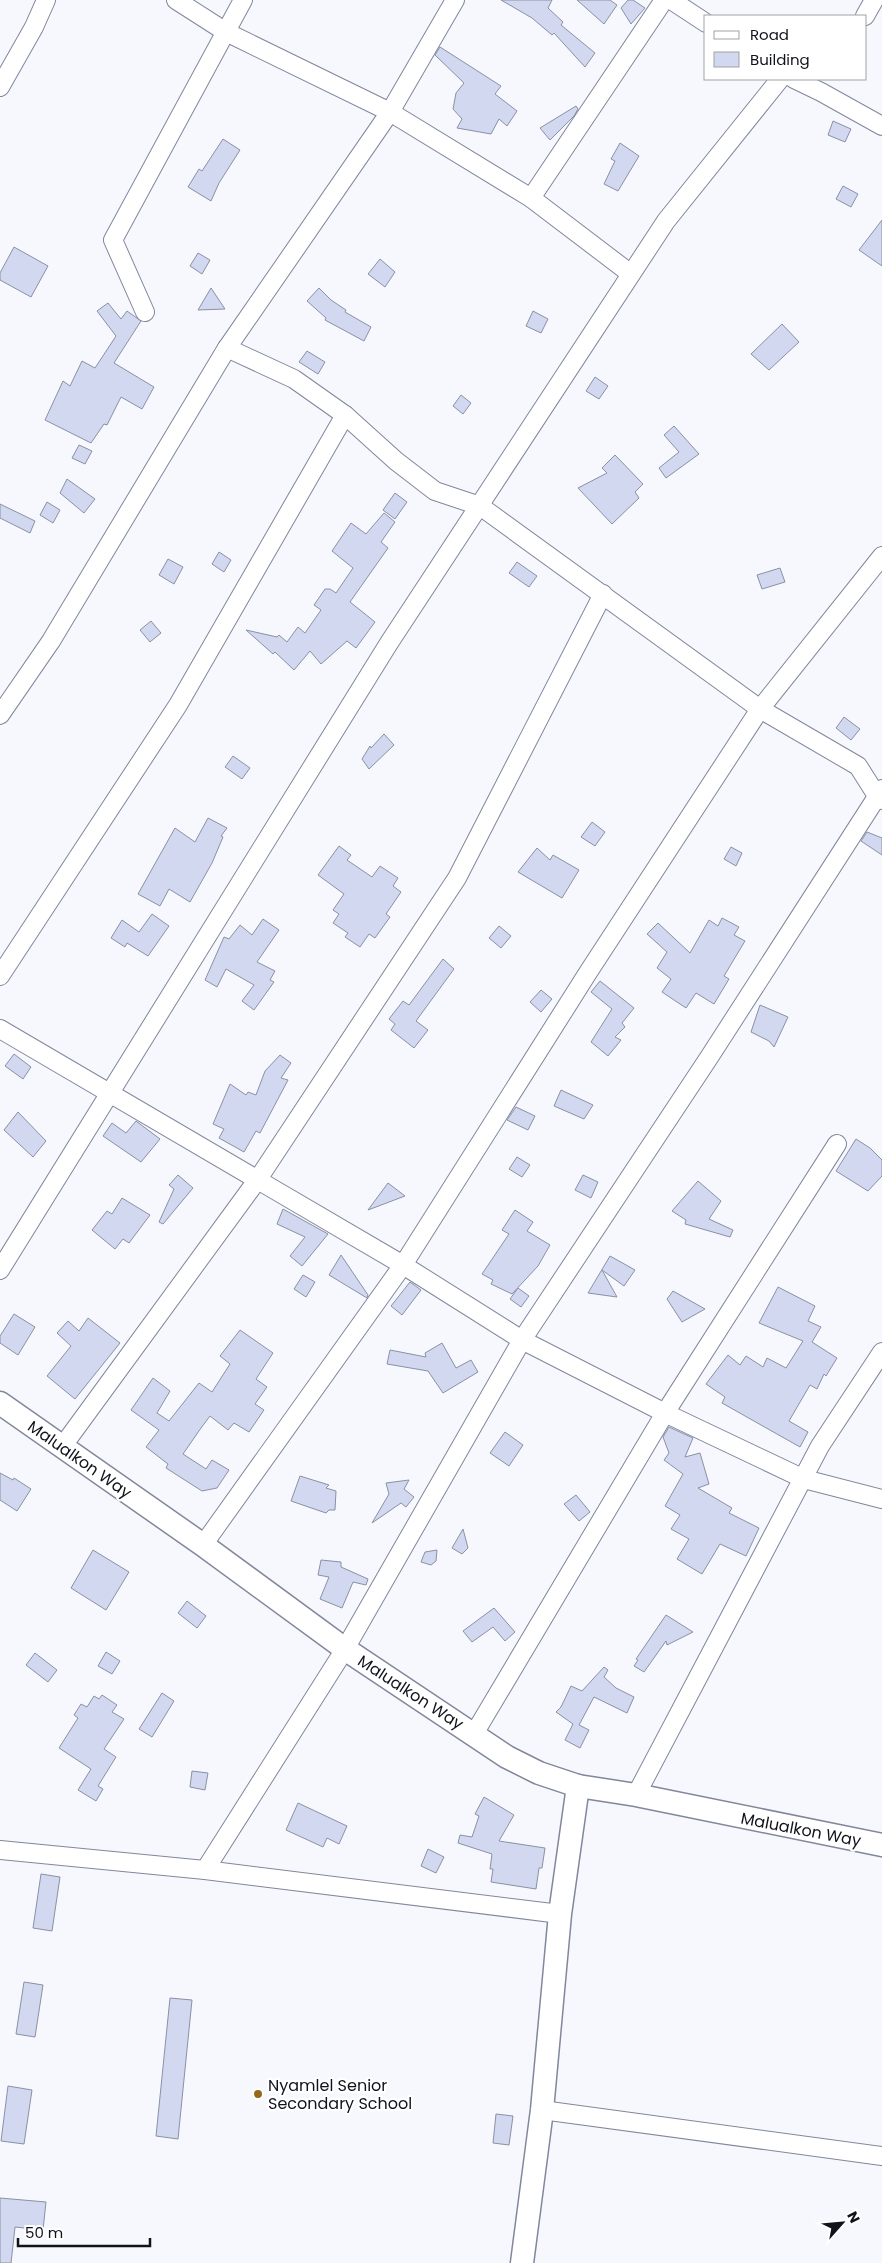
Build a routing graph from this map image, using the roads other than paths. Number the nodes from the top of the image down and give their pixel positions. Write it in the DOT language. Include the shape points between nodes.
graph roads {
  1 [pos="46,0"];
  2 [pos="176,0"];
  3 [pos="242,0"];
  4 [pos="455,0"];
  5 [pos="664,0"];
  6 [pos="671,0"];
  7 [pos="874,0"];
  8 [pos="865,15"];
  9 [pos="704,22"];
  10 [pos="226,32"];
  11 [pos="779,80"];
  12 [pos="799,80"];
  13 [pos="825,85"];
  14 [pos="0,87"];
  15 [pos="390,112"];
  16 [pos="882,126"];
  17 [pos="531,198"];
  18 [pos="632,274"];
  19 [pos="145,312"];
  20 [pos="227,348"];
  21 [pos="345,415"];
  22 [pos="480,506"];
  23 [pos="882,556"];
  24 [pos="603,594"];
  25 [pos="760,709"];
  26 [pos="0,715"];
  27 [pos="880,795"];
  28 [pos="0,976"];
  29 [pos="0,1029"];
  30 [pos="110,1093"];
  31 [pos="837,1144"];
  32 [pos="258,1179"];
  33 [pos="403,1265"];
  34 [pos="0,1270"];
  35 [pos="522,1340"];
  36 [pos="882,1352"];
  37 [pos="0,1403"];
  38 [pos="665,1413"];
  39 [pos="62,1447"];
  40 [pos="804,1479"];
  41 [pos="882,1498"];
  42 [pos="203,1545"];
  43 [pos="345,1649"];
  44 [pos="474,1734"];
  45 [pos="578,1786"];
  46 [pos="636,1795"];
  47 [pos="882,1845"];
  48 [pos="0,1850"];
  49 [pos="205,1870"];
  50 [pos="560,1914"];
  51 [pos="542,2110"];
  52 [pos="882,2156"];
  53 [pos="522,2263"];
  1 -- 14 [label="street"];
  2 -- 10 [label="street"];
  3 -- 10 [label="street"];
  4 -- 15 [label="street"];
  5 -- 17 [label="street"];
  6 -- 9 [label="street"];
  7 -- 8 [label="street"];
  10 -- 15 [label="street"];
  10 -- 19 [label="street" via="113,240"];
  11 -- 18 [label="street" via="666,221"];
  12 -- 13 [label="street"];
  13 -- 16 [label="street"];
  15 -- 17 [label="street"];
  15 -- 20 [label="street"];
  17 -- 18 [label="street"];
  18 -- 22 [label="street"];
  20 -- 21 [label="street" via="294,379"];
  20 -- 26 [label="street" via="51,641"];
  21 -- 22 [label="street" via="435,491"];
  21 -- 28 [label="street" via="178,705"];
  22 -- 24 [label="street"];
  22 -- 30 [label="street" via="384,652"];
  23 -- 25 [label="street"];
  24 -- 25 [label="street"];
  24 -- 32 [label="street" via="457,878"];
  25 -- 27 [label="street" via="858,766"];
  25 -- 33 [label="street"];
  27 -- 35 [label="street"];
  29 -- 30 [label="street"];
  30 -- 32 [label="street"];
  30 -- 34 [label="street"];
  31 -- 38 [label="street"];
  32 -- 33 [label="street"];
  32 -- 39 [label="street"];
  33 -- 35 [label="street"];
  33 -- 42 [label="street"];
  35 -- 38 [label="street"];
  35 -- 43 [label="street"];
  36 -- 40 [label="street" via="820,1446"];
  37 -- 39 [label="main road, Malualkon Way"];
  38 -- 40 [label="street"];
  38 -- 44 [label="street"];
  39 -- 42 [label="main road, Malualkon Way"];
  40 -- 41 [label="street"];
  40 -- 46 [label="street"];
  42 -- 43 [label="main road, Malualkon Way"];
  43 -- 44 [label="main road, Malualkon Way"];
  43 -- 49 [label="street"];
  44 -- 45 [label="main road, Malualkon Way" via="508,1757 540,1773"];
  45 -- 46 [label="main road, Malualkon Way"];
  45 -- 50 [label="main road"];
  46 -- 47 [label="main road, Malualkon Way"];
  48 -- 49 [label="street"];
  49 -- 50 [label="street"];
  50 -- 51 [label="main road"];
  51 -- 52 [label="street"];
  51 -- 53 [label="main road"];
}
